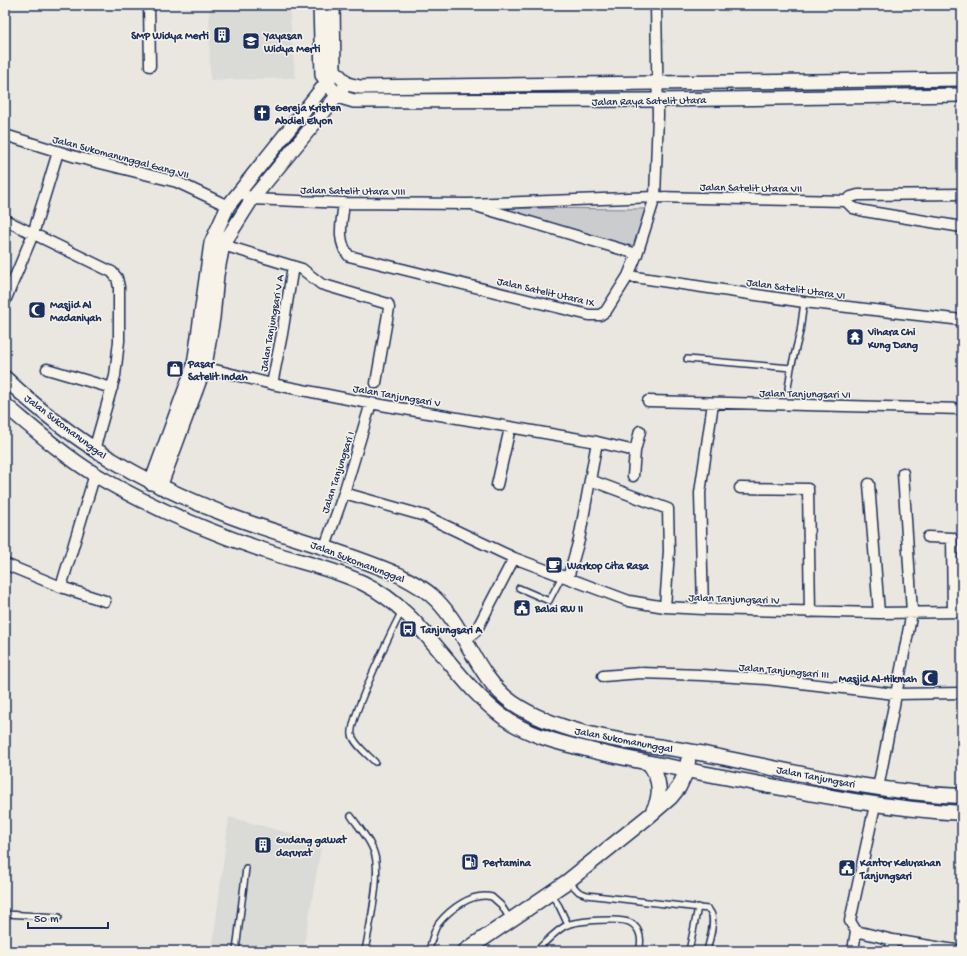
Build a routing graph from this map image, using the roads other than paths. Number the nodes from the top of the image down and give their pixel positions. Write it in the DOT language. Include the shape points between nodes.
graph roads {
  1 [pos="149,5"];
  2 [pos="320,5"];
  3 [pos="333,5"];
  4 [pos="656,5"];
  5 [pos="150,66"];
  6 [pos="335,73"];
  7 [pos="962,79"];
  8 [pos="326,83"];
  9 [pos="347,84"];
  10 [pos="658,84"];
  11 [pos="962,95"];
  12 [pos="337,96"];
  13 [pos="658,100"];
  14 [pos="5,135"];
  15 [pos="58,152"];
  16 [pos="239,191"];
  17 [pos="962,194"];
  18 [pos="654,196"];
  19 [pos="252,199"];
  20 [pos="846,201"];
  21 [pos="344,203"];
  22 [pos="468,204"];
  23 [pos="228,206"];
  24 [pos="5,220"];
  25 [pos="962,227"];
  26 [pos="33,234"];
  27 [pos="223,244"];
  28 [pos="637,254"];
  29 [pos="293,266"];
  30 [pos="628,276"];
  31 [pos="5,301"];
  32 [pos="804,302"];
  33 [pos="962,320"];
  34 [pos="686,359"];
  35 [pos="199,366"];
  36 [pos="791,368"];
  37 [pos="47,369"];
  38 [pos="5,378"];
  39 [pos="376,383"];
  40 [pos="272,384"];
  41 [pos="112,388"];
  42 [pos="788,388"];
  43 [pos="648,401"];
  44 [pos="371,403"];
  45 [pos="713,403"];
  46 [pos="5,405"];
  47 [pos="962,409"];
  48 [pos="510,428"];
  49 [pos="640,431"];
  50 [pos="597,442"];
  51 [pos="94,450"];
  52 [pos="635,451"];
  53 [pos="903,473"];
  54 [pos="95,474"];
  55 [pos="633,476"];
  56 [pos="590,480"];
  57 [pos="869,484"];
  58 [pos="155,485"];
  59 [pos="497,485"];
  60 [pos="740,488"];
  61 [pos="344,493"];
  62 [pos="147,502"];
  63 [pos="928,537"];
  64 [pos="325,547"];
  65 [pos="514,558"];
  66 [pos="5,564"];
  67 [pos="565,577"];
  68 [pos="61,587"];
  69 [pos="519,588"];
  70 [pos="105,600"];
  71 [pos="664,607"];
  72 [pos="403,609"];
  73 [pos="703,609"];
  74 [pos="810,612"];
  75 [pos="912,612"];
  76 [pos="958,612"];
  77 [pos="879,613"];
  78 [pos="465,641"];
  79 [pos="603,676"];
  80 [pos="895,694"];
  81 [pos="962,694"];
  82 [pos="689,751"];
  83 [pos="375,762"];
  84 [pos="649,764"];
  85 [pos="687,770"];
  86 [pos="880,778"];
  87 [pos="962,796"];
  88 [pos="875,805"];
  89 [pos="962,813"];
  90 [pos="351,816"];
  91 [pos="649,816"];
  92 [pos="246,868"];
  93 [pos="568,881"];
  94 [pos="550,893"];
  95 [pos="698,907"];
  96 [pos="5,914"];
  97 [pos="59,917"];
  98 [pos="511,921"];
  99 [pos="568,925"];
  100 [pos="856,931"];
  101 [pos="892,940"];
  102 [pos="930,949"];
  103 [pos="236,951"];
  104 [pos="365,951"];
  105 [pos="429,951"];
  106 [pos="465,951"];
  107 [pos="536,951"];
  108 [pos="639,951"];
  109 [pos="689,951"];
  110 [pos="707,951"];
  111 [pos="853,951"];
  112 [pos="890,951"];
  113 [pos="961,951"];
  1 -- 5 [label="street"];
  2 -- 8 [label="street" via="322,71"];
  3 -- 6 [label="street"];
  4 -- 10 [label="street, Jalan Satelit Utara IX"];
  6 -- 8 [label="street"];
  6 -- 9 [label="street"];
  7 -- 10 [label="street, Jalan Raya Satelit Utara"];
  8 -- 12 [label="street"];
  8 -- 16 [label="street"];
  9 -- 10 [label="street, Jalan Raya Satelit Utara" via="360,87"];
  9 -- 12 [label="street"];
  10 -- 13 [label="street, Jalan Satelit Utara IX"];
  11 -- 13 [label="street, Jalan Raya Satelit Utara"];
  12 -- 13 [label="street, Jalan Raya Satelit Utara" via="368,102"];
  12 -- 19 [label="street"];
  13 -- 18 [label="street, Jalan Satelit Utara IX"];
  14 -- 15 [label="street, Jalan Sukomanunggal Gang VII"];
  15 -- 23 [label="street, Jalan Sukomanunggal Gang VII" via="177,182"];
  15 -- 26 [label="street"];
  16 -- 19 [label="street, Jalan Satelit Utara VIII"];
  16 -- 23 [label="street"];
  17 -- 20 [label="street, Jalan Satelit Utara VII" via="858,195"];
  18 -- 20 [label="street, Jalan Satelit Utara VII"];
  18 -- 22 [label="street, Jalan Satelit Utara VIII"];
  18 -- 28 [label="street, Jalan Satelit Utara IX"];
  19 -- 21 [label="street, Jalan Satelit Utara VIII"];
  19 -- 27 [label="street"];
  20 -- 25 [label="street, Jalan Satelit Utara VII" via="853,208 864,211"];
  21 -- 22 [label="street, Jalan Satelit Utara VIII"];
  21 -- 30 [label="street, Jalan Satelit Utara IX" via="340,236 348,256 594,315 606,311"];
  22 -- 28 [label="street, Jalan Satelit Utara VIII"];
  23 -- 35 [label="street" via="211,243"];
  24 -- 26 [label="street"];
  26 -- 31 [label="street"];
  26 -- 41 [label="street" via="112,272 117,278 120,302 119,341"];
  27 -- 29 [label="street, Jalan Tanjungsari V A"];
  27 -- 35 [label="street" via="213,318"];
  28 -- 30 [label="street, Jalan Satelit Utara IX"];
  29 -- 39 [label="street, Jalan Tanjungsari V A" via="305,270 321,284 389,305"];
  29 -- 40 [label="street, Jalan Tanjungsari V A"];
  30 -- 32 [label="street, Jalan Satelit Utara VI"];
  32 -- 33 [label="street, Jalan Satelit Utara VI"];
  32 -- 36 [label="lane"];
  34 -- 36 [label="lane"];
  35 -- 40 [label="street, Jalan Tanjungsari V"];
  35 -- 58 [label="street"];
  36 -- 42 [label="lane"];
  37 -- 41 [label="street"];
  38 -- 51 [label="main road, Jalan Sukomanunggal" via="58,424"];
  40 -- 44 [label="street, Jalan Tanjungsari V"];
  41 -- 51 [label="street"];
  43 -- 45 [label="street, Jalan Tanjungsari VI"];
  44 -- 48 [label="street, Jalan Tanjungsari V"];
  44 -- 61 [label="street, Jalan Tanjungsari I"];
  45 -- 47 [label="street, Jalan Tanjungsari VI"];
  45 -- 73 [label="street" via="700,493"];
  46 -- 54 [label="main road, Jalan Sukomanunggal" via="52,444"];
  48 -- 50 [label="street, Jalan Tanjungsari V"];
  48 -- 59 [label="street"];
  49 -- 52 [label="street"];
  50 -- 52 [label="street, Jalan Tanjungsari V"];
  50 -- 56 [label="street"];
  51 -- 58 [label="main road, Jalan Sukomanunggal"];
  52 -- 55 [label="street"];
  53 -- 75 [label="street"];
  54 -- 62 [label="main road, Jalan Sukomanunggal"];
  54 -- 68 [label="street"];
  56 -- 67 [label="street" via="580,540"];
  56 -- 71 [label="street" via="668,509 670,551"];
  57 -- 77 [label="street"];
  58 -- 62 [label="main road"];
  58 -- 64 [label="main road, Jalan Sukomanunggal" via="230,516"];
  60 -- 74 [label="street" via="808,489"];
  61 -- 64 [label="street, Jalan Tanjungsari I"];
  61 -- 65 [label="street, Jalan Tanjungsari IV" via="432,518"];
  62 -- 72 [label="main road, Jalan Sukomanunggal" via="266,552 340,573 380,591"];
  63 -- 76 [label="street" via="952,539"];
  64 -- 78 [label="main road, Jalan Sukomanunggal" via="414,583 432,596"];
  65 -- 67 [label="street, Jalan Tanjungsari IV"];
  65 -- 78 [label="street" via="476,631"];
  66 -- 68 [label="street"];
  67 -- 69 [label="lane" via="549,601"];
  67 -- 71 [label="street, Jalan Tanjungsari IV" via="629,601"];
  68 -- 70 [label="street"];
  71 -- 73 [label="street, Jalan Tanjungsari IV"];
  72 -- 83 [label="lane" via="364,690 351,730 354,740"];
  72 -- 84 [label="main road, Jalan Sukomanunggal" via="468,683 506,719 522,729 557,742"];
  73 -- 74 [label="street, Jalan Tanjungsari IV"];
  74 -- 77 [label="street, Jalan Tanjungsari IV"];
  75 -- 76 [label="street, Jalan Tanjungsari IV"];
  75 -- 77 [label="street, Jalan Tanjungsari IV"];
  75 -- 80 [label="street" via="902,672"];
  78 -- 82 [label="main road, Jalan Sukomanunggal" via="479,667 495,688 522,709 554,724 604,737"];
  79 -- 80 [label="street, Jalan Tanjungsari III" via="641,673 766,679"];
  80 -- 81 [label="street, Jalan Tanjungsari III"];
  80 -- 86 [label="street"];
  82 -- 85 [label="main road"];
  82 -- 86 [label="main road, Jalan Tanjungsari"];
  84 -- 85 [label="main road, Jalan Sukomanunggal"];
  84 -- 91 [label="main road" via="657,778 659,790 657,802"];
  85 -- 88 [label="main road, Jalan Tanjungsari"];
  85 -- 91 [label="main road" via="671,797"];
  86 -- 87 [label="main road, Jalan Tanjungsari"];
  88 -- 89 [label="main road, Jalan Tanjungsari"];
  88 -- 100 [label="street" via="850,921"];
  90 -- 104 [label="lane" via="371,847 376,861 375,887"];
  91 -- 93 [label="main road"];
  92 -- 103 [label="lane"];
  93 -- 94 [label="main road"];
  93 -- 95 [label="lane" via="587,896"];
  94 -- 98 [label="main road"];
  94 -- 99 [label="lane"];
  95 -- 109 [label="lane"];
  95 -- 110 [label="lane" via="708,909 712,914"];
  96 -- 97 [label="lane"];
  98 -- 105 [label="lane" via="501,905 492,897 477,896 468,899 448,913 438,926"];
  98 -- 106 [label="main road"];
  99 -- 107 [label="lane"];
  99 -- 108 [label="lane" via="594,921 630,923 640,935"];
  100 -- 101 [label="street"];
  100 -- 111 [label="street"];
  101 -- 102 [label="street"];
  101 -- 112 [label="street"];
  102 -- 113 [label="street"];
}
